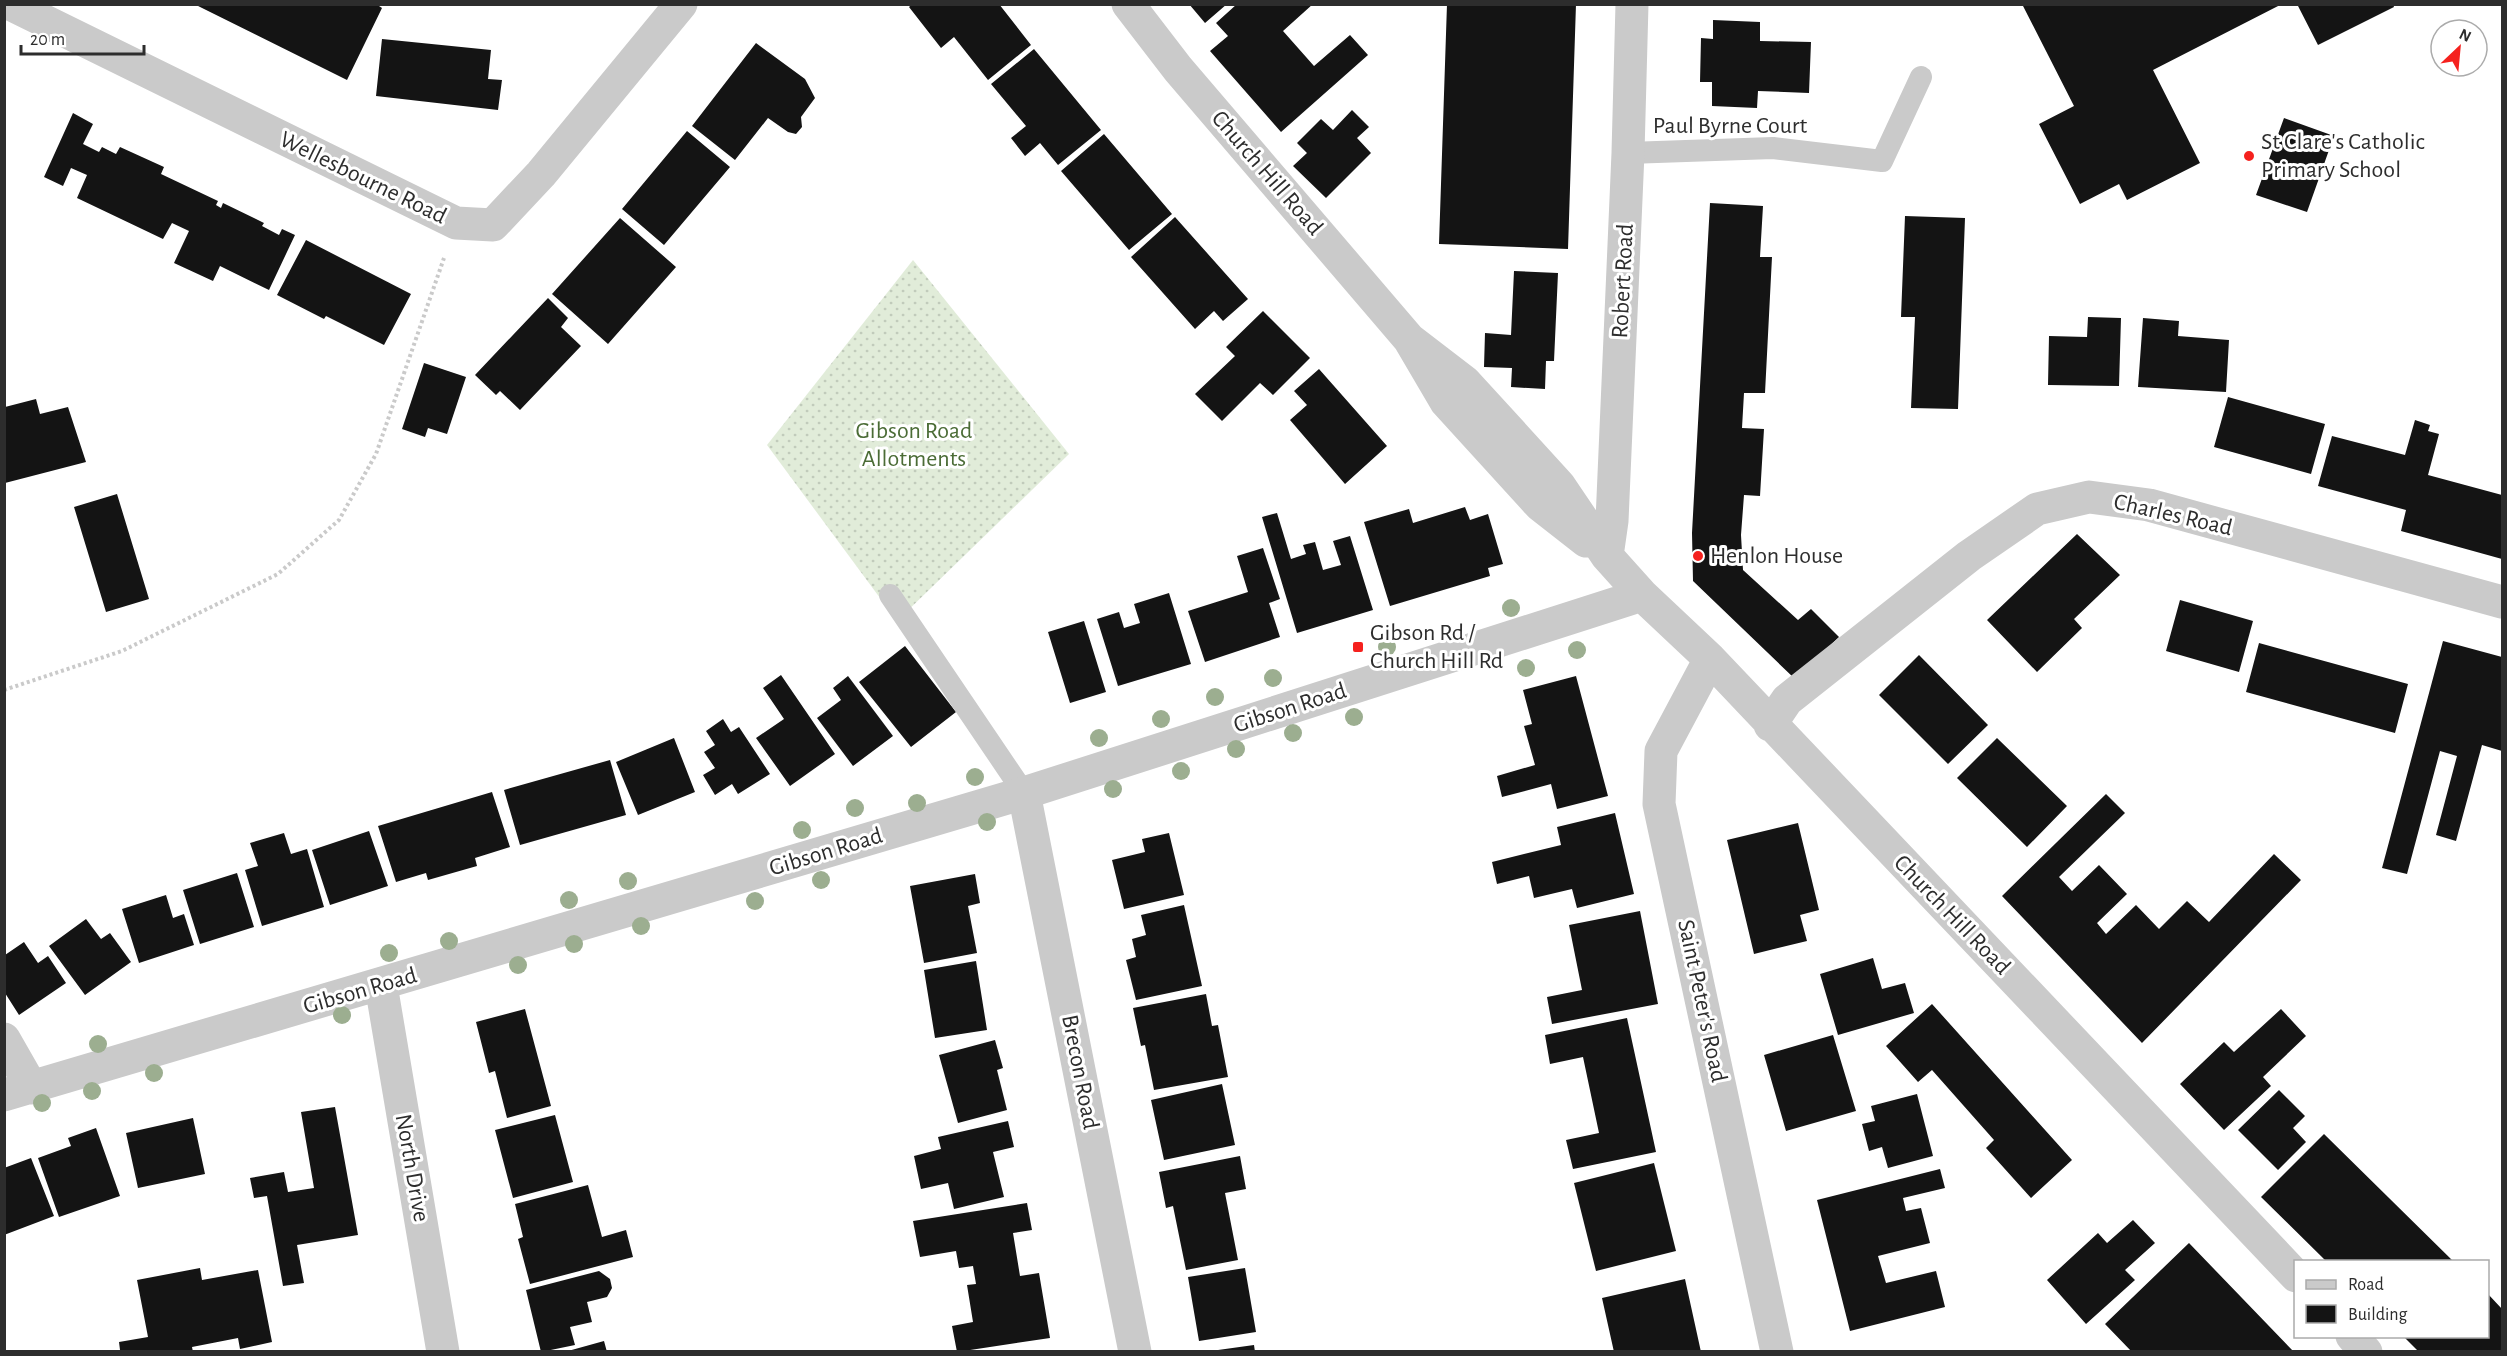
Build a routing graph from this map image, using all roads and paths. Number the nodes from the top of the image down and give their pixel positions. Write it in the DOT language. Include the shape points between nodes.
graph roads {
  1 [pos="10,4"];
  2 [pos="681,4"];
  3 [pos="1128,4"];
  4 [pos="1632,4"];
  5 [pos="1921,77"];
  6 [pos="1628,153"];
  7 [pos="456,224"];
  8 [pos="1607,556"];
  9 [pos="890,595"];
  10 [pos="1642,595"];
  11 [pos="2502,602"];
  12 [pos="1710,659"];
  13 [pos="4,690"];
  14 [pos="1770,724"];
  15 [pos="1024,793"];
  16 [pos="381,985"];
  17 [pos="4,1040"];
  18 [pos="18,1091"];
  19 [pos="2294,1275"];
  20 [pos="2354,1338"];
  21 [pos="443,1352"];
  22 [pos="1135,1352"];
  23 [pos="1777,1352"];
  24 [pos="2366,1352"];
  1 -- 7 [label="street, Wellesbourne Road"];
  2 -- 7 [label="street, Wellesbourne Road" via="541,174 493,225"];
  3 -- 8 [label="street, Church Hill Road" via="1178,69 1409,339 1446,402 1540,505"];
  4 -- 6 [label="street, Robert Road"];
  5 -- 6 [label="lane, Paul Byrne Court" via="1882,161 1773,148"];
  6 -- 8 [label="street, Robert Road" via="1612,521"];
  7 -- 13 [label="path" via="376,454 339,520 278,574 122,651"];
  8 -- 10 [label="street, Church Hill Road"];
  9 -- 15 [label="lane"];
  10 -- 12 [label="street, Church Hill Road"];
  10 -- 15 [label="street, Gibson Road"];
  11 -- 14 [label="street, Charles Road" via="2149,505 2089,497 2037,509 1969,556 1787,700"];
  12 -- 14 [label="street, Church Hill Road"];
  12 -- 23 [label="street, Saint Peter's Road" via="1661,751 1659,804"];
  14 -- 19 [label="street, Church Hill Road"];
  15 -- 16 [label="street, Gibson Road"];
  15 -- 22 [label="street, Brecon Road"];
  16 -- 18 [label="street, Gibson Road"];
  16 -- 21 [label="street, North Drive"];
  17 -- 18 [label="street"];
  20 -- 24 [label="street"];
}
